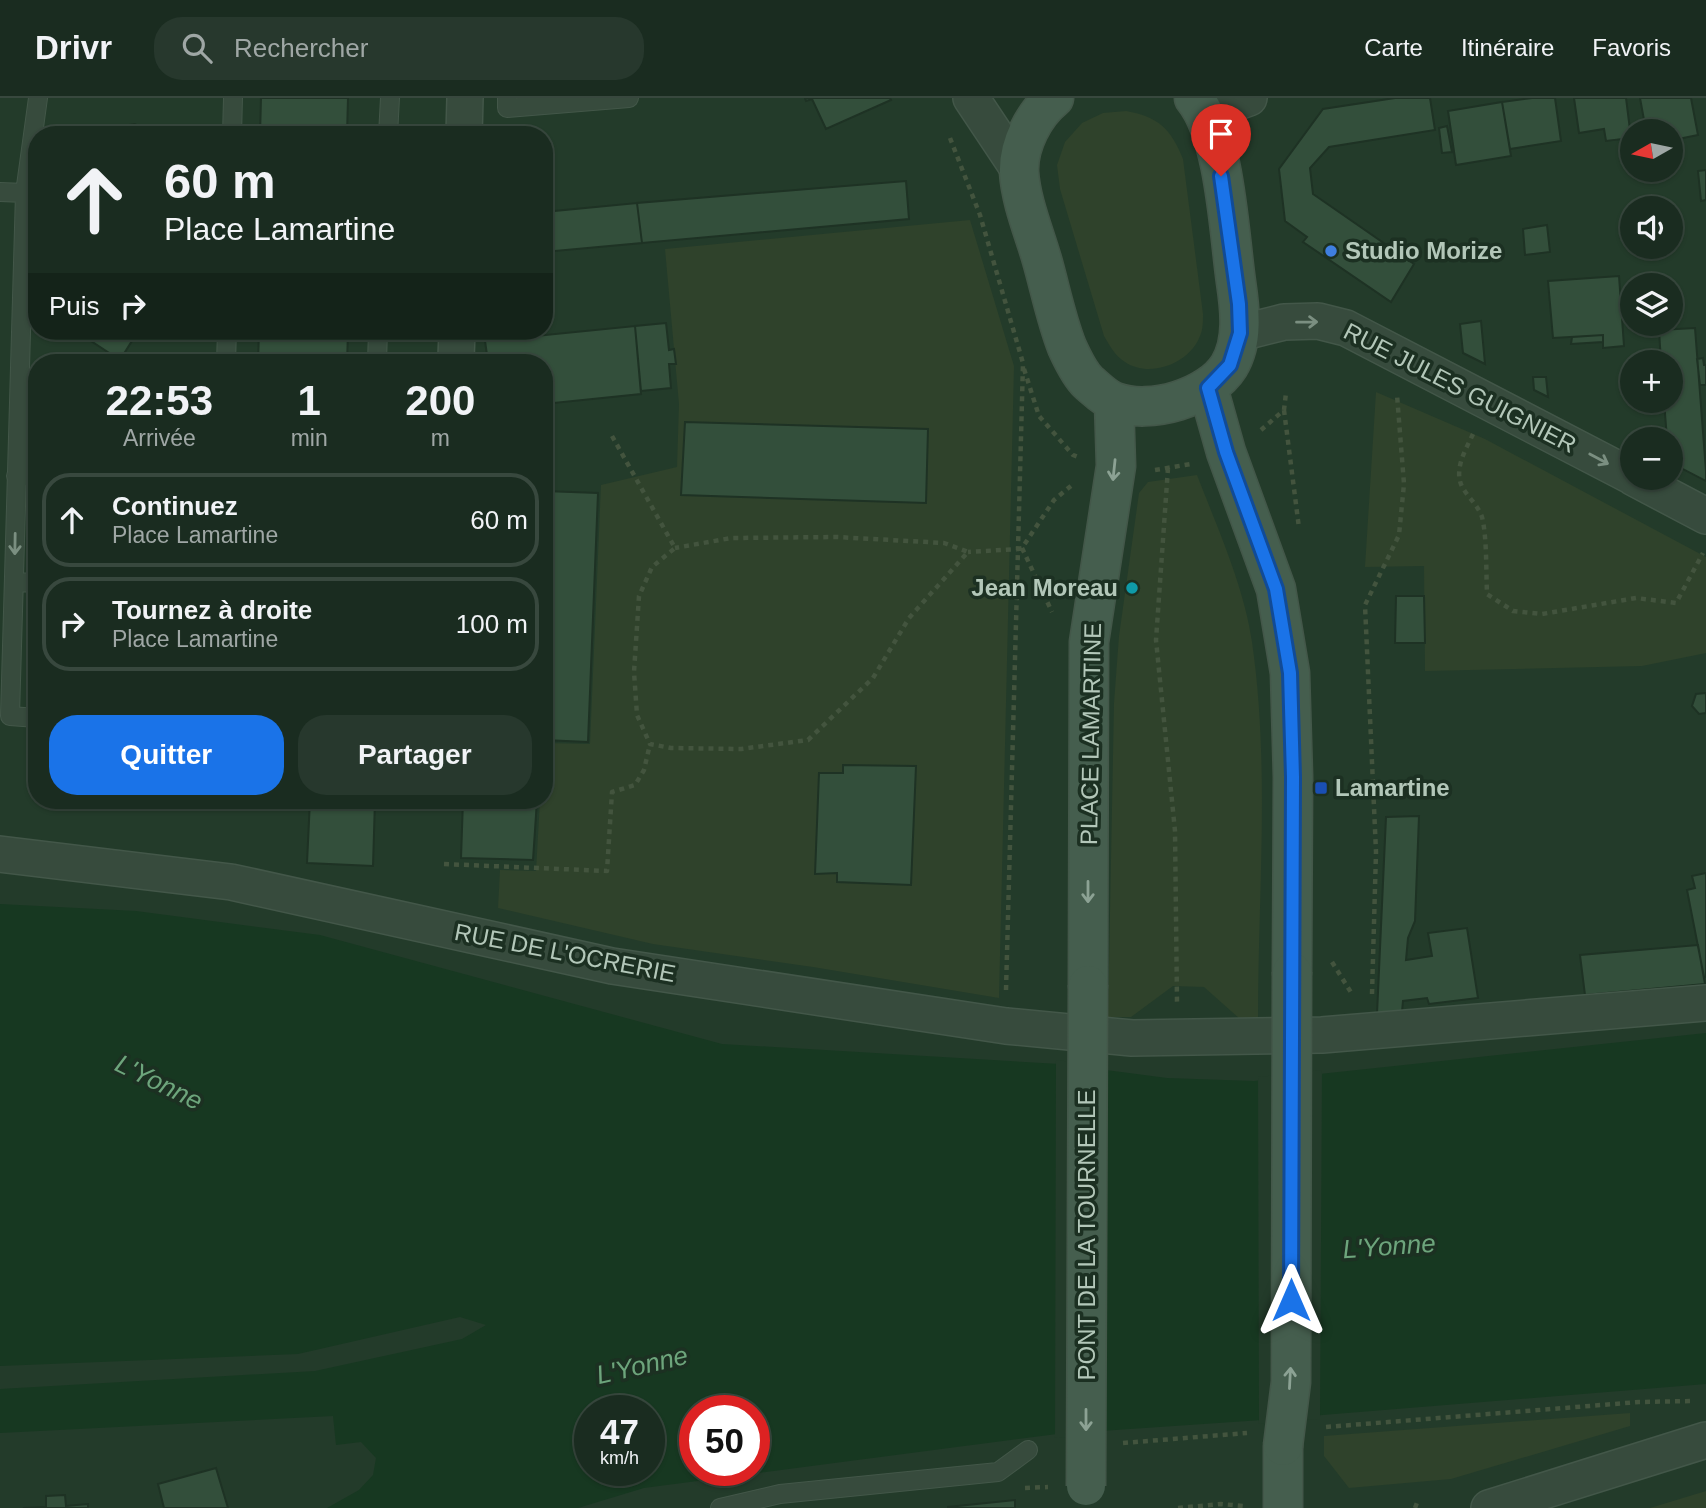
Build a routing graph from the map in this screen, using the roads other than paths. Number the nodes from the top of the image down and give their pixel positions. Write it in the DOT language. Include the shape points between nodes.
graph roads {
  1 [pos="38,98"];
  2 [pos="233,98"];
  3 [pos="390,98"];
  4 [pos="465,98"];
  5 [pos="507,98"];
  6 [pos="629,98"];
  7 [pos="971,98"];
  8 [pos="1250,98"];
  9 [pos="1045,100"];
  10 [pos="1197,102"];
  11 [pos="34,126"];
  12 [pos="232,126"];
  13 [pos="388,126"];
  14 [pos="464,126"];
  15 [pos="1019,170"];
  16 [pos="28,171"];
  17 [pos="0,192"];
  18 [pos="25,193"];
  19 [pos="1240,333"];
  20 [pos="1208,388"];
  21 [pos="1114,402"];
  22 [pos="1620,470"];
  23 [pos="16,476"];
  24 [pos="28,476"];
  25 [pos="1658,490"];
  26 [pos="1706,516"];
  27 [pos="14,582"];
  28 [pos="28,583"];
  29 [pos="28,717"];
  30 [pos="0,854"];
  31 [pos="1088,985"];
  32 [pos="1706,1003"];
  33 [pos="1706,1440"];
  34 [pos="1028,1450"];
  35 [pos="1075,1494"];
  36 [pos="1265,1507"];
  37 [pos="720,1508"];
  38 [pos="1489,1508"];
  1 -- 11 [label="lane"];
  2 -- 12 [label="lane"];
  3 -- 13 [label="lane"];
  4 -- 14 [label="street"];
  5 -- 6 [label="lane" via="507,108"];
  7 -- 15 [label="street"];
  8 -- 10 [label="street"];
  9 -- 15 [label="main road" via="1026,135"];
  10 -- 19 [label="main road" via="1218,151"];
  15 -- 21 [label="main road" via="1068,348 1086,380"];
  16 -- 18 [label="lane"];
  17 -- 18 [label="lane"];
  18 -- 23 [label="lane"];
  19 -- 20 [label="main road" via="1230,365"];
  19 -- 22 [label="street, RUE JULES GUIGNIER, one-way" via="1284,322 1318,321 1346,328"];
  20 -- 21 [label="main road" via="1179,401 1145,407"];
  36 -- 20 [label="main road, one-way, bridge" via="1286,1435 1291,1382 1290,673 1276,589"];
  21 -- 31 [label="main road, PLACE LAMARTINE, one-way" via="1116,466 1089,642"];
  23 -- 24 [label="lane"];
  23 -- 27 [label="lane, one-way"];
  25 -- 26 [label="street, RUE JULES GUIGNIER"];
  27 -- 28 [label="lane"];
  27 -- 29 [label="lane" via="10,716"];
  30 -- 32 [label="street, RUE DE L'OCRERIE" via="231,882 612,966 1006,1026 1132,1038 1322,1035"];
  31 -- 35 [label="main road, PONT DE LA TOURNELLE, one-way, bridge"];
  33 -- 38 [label="street"];
  34 -- 37 [label="lane" via="998,1472 780,1494"];
}
